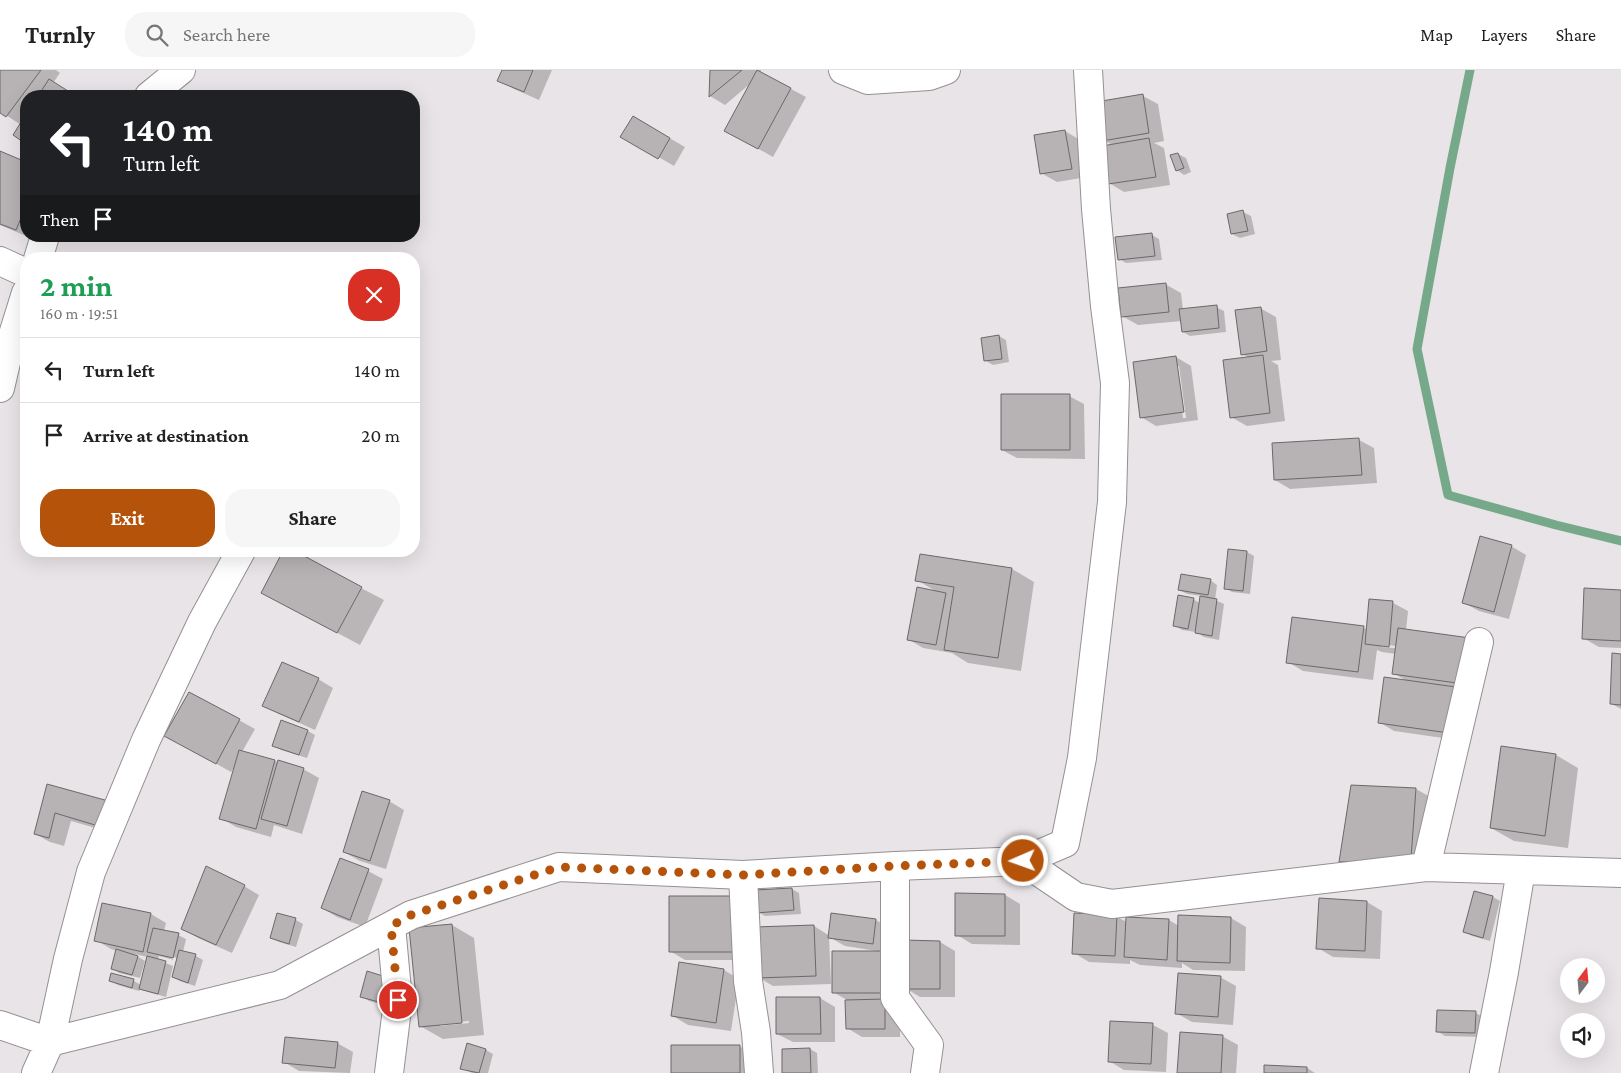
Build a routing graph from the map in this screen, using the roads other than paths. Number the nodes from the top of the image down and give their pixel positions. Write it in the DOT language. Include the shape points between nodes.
graph roads {
  1 [pos="181,70"];
  2 [pos="843,70"];
  3 [pos="946,70"];
  4 [pos="1088,70"];
  5 [pos="156,90"];
  6 [pos="0,261"];
  7 [pos="20,270"];
  8 [pos="20,311"];
  9 [pos="0,388"];
  10 [pos="238,557"];
  11 [pos="1479,642"];
  12 [pos="1023,861"];
  13 [pos="895,866"];
  14 [pos="1426,867"];
  15 [pos="1521,870"];
  16 [pos="1621,873"];
  17 [pos="743,875"];
  18 [pos="391,926"];
  19 [pos="0,1025"];
  20 [pos="50,1042"];
  21 [pos="36,1073"];
  22 [pos="389,1073"];
  23 [pos="759,1073"];
  24 [pos="925,1073"];
  25 [pos="1484,1073"];
  1 -- 5 [label="street"];
  2 -- 3 [label="street" via="868,80 929,76"];
  4 -- 12 [label="street" via="1101,267 1115,383 1112,502 1082,758 1065,842"];
  6 -- 7 [label="street"];
  8 -- 9 [label="street"];
  10 -- 20 [label="street" via="202,622 150,732 91,872"];
  11 -- 14 [label="street"];
  12 -- 13 [label="street"];
  12 -- 14 [label="street" via="1076,897 1112,904"];
  13 -- 17 [label="street"];
  13 -- 24 [label="street" via="896,998 929,1046"];
  14 -- 15 [label="street"];
  15 -- 16 [label="street"];
  15 -- 25 [label="street"];
  17 -- 18 [label="street" via="559,867 411,915"];
  17 -- 23 [label="street" via="748,981"];
  18 -- 20 [label="street" via="280,985"];
  18 -- 22 [label="street" via="398,1000"];
  19 -- 20 [label="street"];
  20 -- 21 [label="street"];
}
